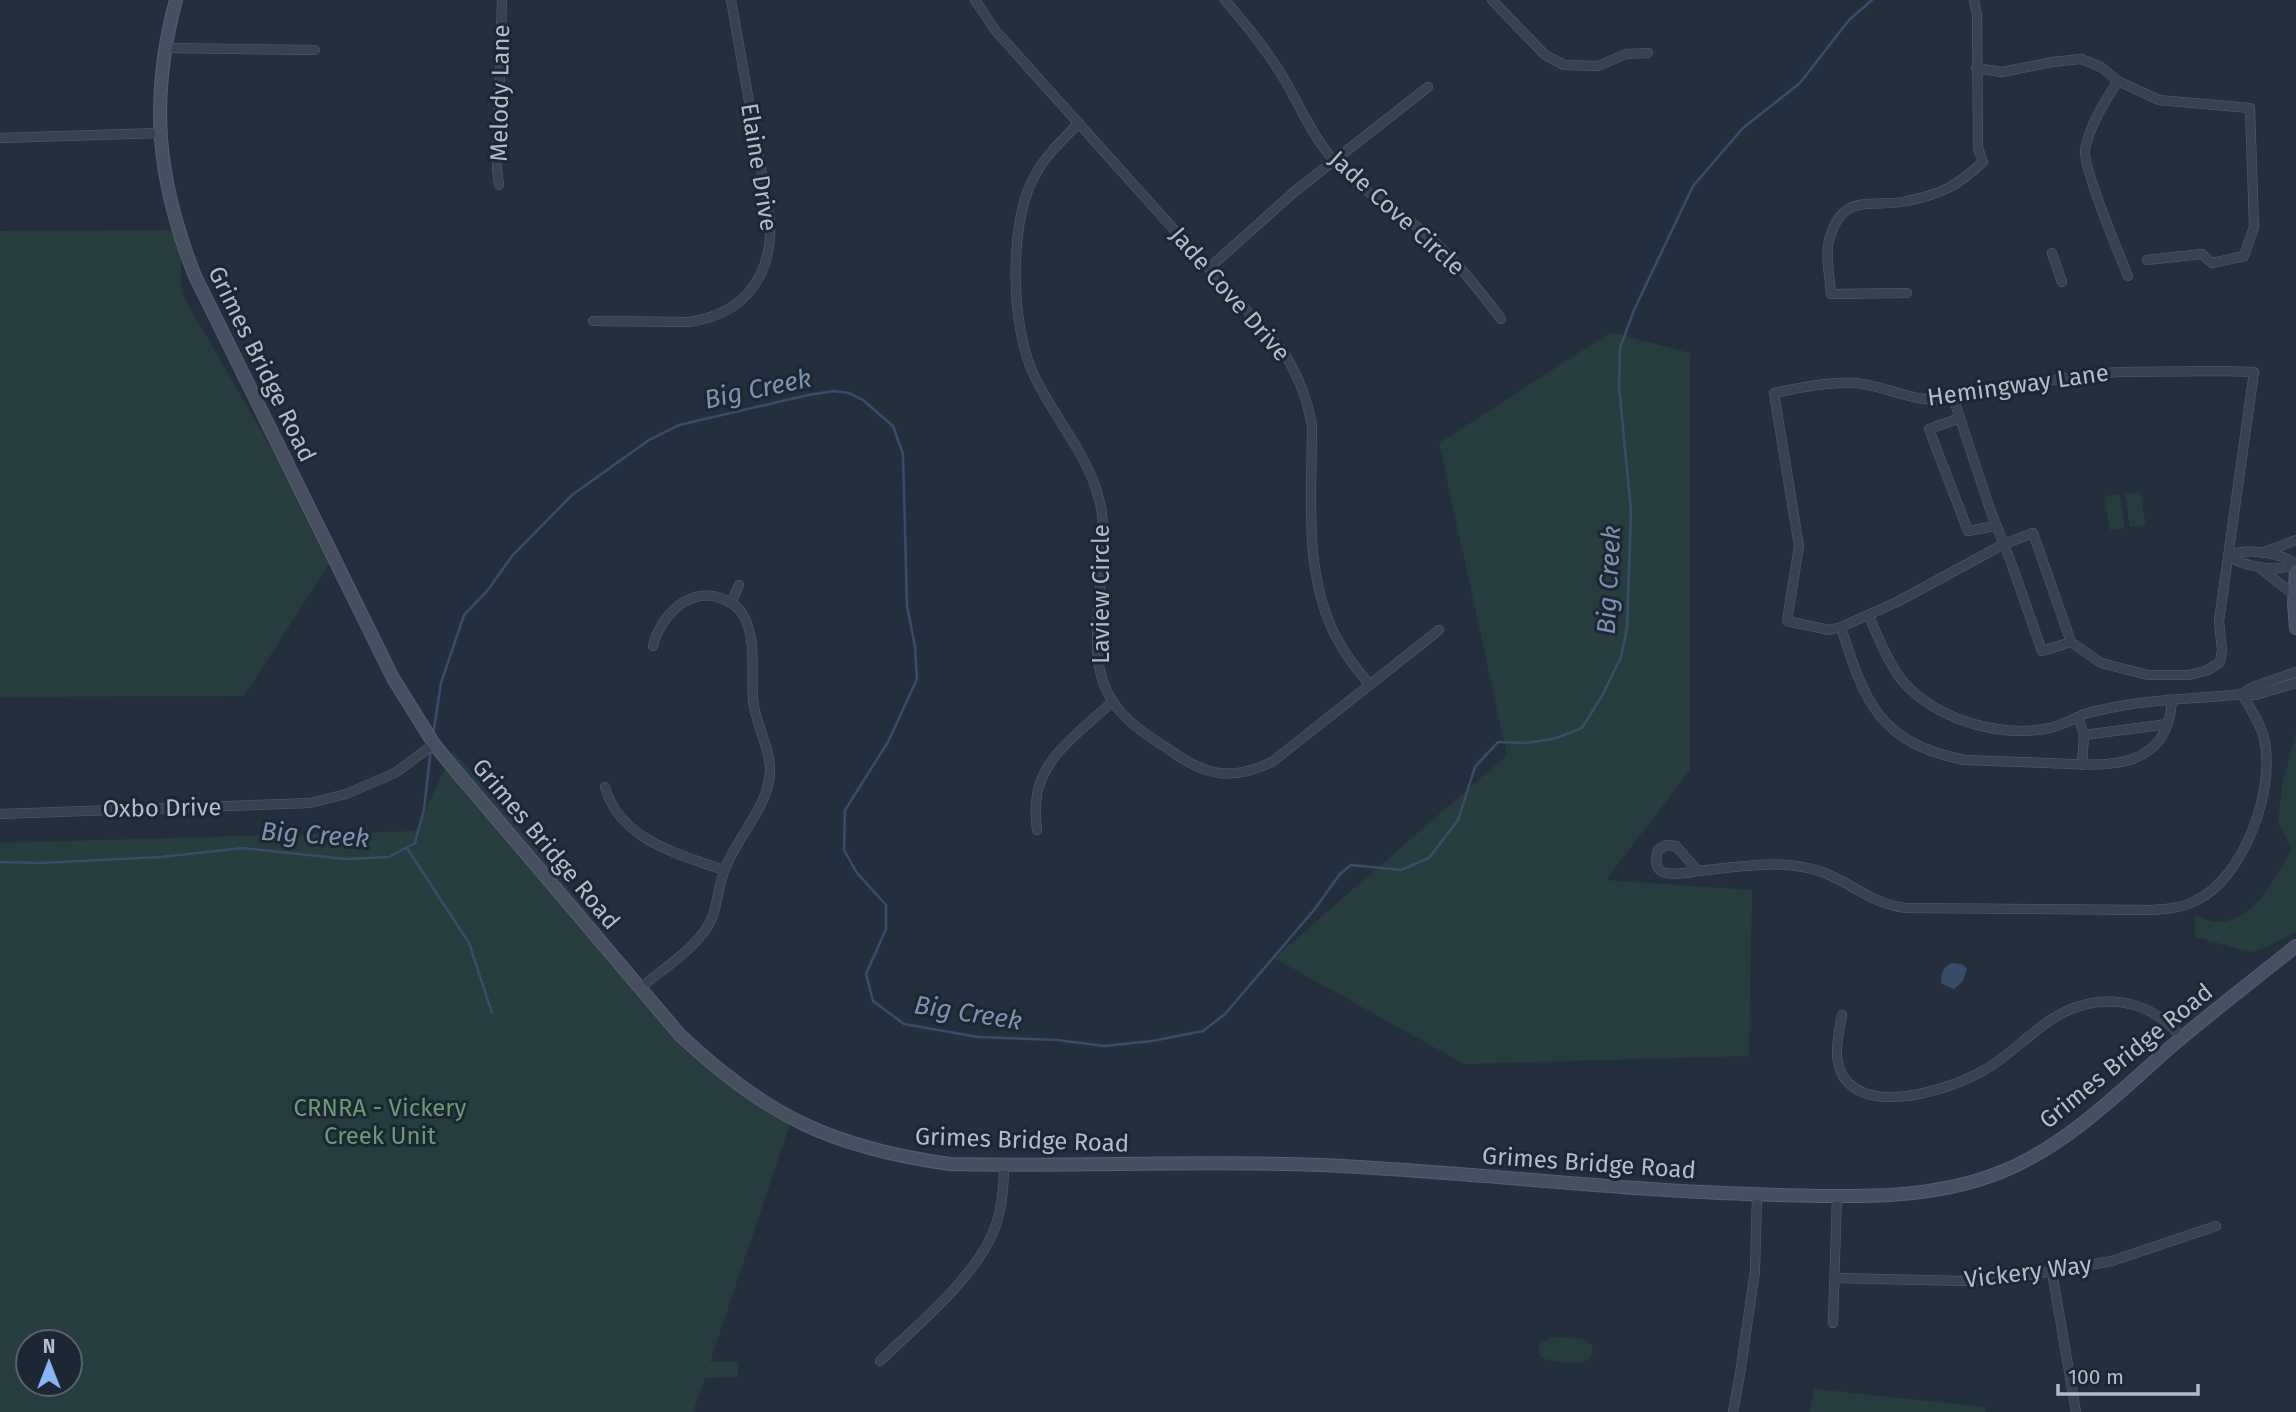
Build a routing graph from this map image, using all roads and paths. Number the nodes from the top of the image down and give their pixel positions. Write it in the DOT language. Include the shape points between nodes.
graph roads {
  1 [pos="176,0"];
  2 [pos="502,0"];
  3 [pos="730,0"];
  4 [pos="975,0"];
  5 [pos="1226,0"];
  6 [pos="1492,0"];
  7 [pos="1975,0"];
  8 [pos="165,48"];
  9 [pos="315,50"];
  10 [pos="1648,53"];
  11 [pos="1976,68"];
  12 [pos="2118,81"];
  13 [pos="1427,88"];
  14 [pos="1079,123"];
  15 [pos="160,133"];
  16 [pos="0,138"];
  17 [pos="1334,161"];
  18 [pos="499,185"];
  19 [pos="2052,253"];
  20 [pos="2147,260"];
  21 [pos="1209,268"];
  22 [pos="2127,276"];
  23 [pos="2062,282"];
  24 [pos="1907,293"];
  25 [pos="1501,319"];
  26 [pos="593,321"];
  27 [pos="1953,397"];
  28 [pos="1960,418"];
  29 [pos="1995,526"];
  30 [pos="2296,540"];
  31 [pos="2004,544"];
  32 [pos="2260,553"];
  33 [pos="2228,555"];
  34 [pos="2296,564"];
  35 [pos="2258,566"];
  36 [pos="2296,571"];
  37 [pos="739,585"];
  38 [pos="2294,595"];
  39 [pos="731,603"];
  40 [pos="1869,616"];
  41 [pos="1841,627"];
  42 [pos="2296,628"];
  43 [pos="1439,630"];
  44 [pos="2071,642"];
  45 [pos="653,646"];
  46 [pos="2296,672"];
  47 [pos="2296,683"];
  48 [pos="1370,685"];
  49 [pos="2242,694"];
  50 [pos="2172,701"];
  51 [pos="1112,702"];
  52 [pos="2078,717"];
  53 [pos="2168,724"];
  54 [pos="2084,734"];
  55 [pos="434,744"];
  56 [pos="2082,765"];
  57 [pos="605,787"];
  58 [pos="0,814"];
  59 [pos="1037,830"];
  60 [pos="724,870"];
  61 [pos="1698,871"];
  62 [pos="2296,946"];
  63 [pos="640,988"];
  64 [pos="1842,1015"];
  65 [pos="2182,1038"];
  66 [pos="1004,1165"];
  67 [pos="1757,1195"];
  68 [pos="1837,1196"];
  69 [pos="2216,1226"];
  70 [pos="2052,1272"];
  71 [pos="1835,1278"];
  72 [pos="1833,1323"];
  73 [pos="880,1361"];
  74 [pos="1732,1412"];
  75 [pos="2076,1412"];
  1 -- 8 [label="street, Grimes Bridge Road"];
  2 -- 18 [label="street, Melody Lane"];
  3 -- 26 [label="street, Elaine Drive" via="770,220 767,262 740,302 705,320"];
  4 -- 14 [label="street, Jade Cove Drive" via="995,30"];
  5 -- 17 [label="street, Jade Cove Circle" via="1267,53"];
  6 -- 10 [label="street" via="1545,55 1564,65 1598,66 1626,54"];
  7 -- 11 [label="street"];
  8 -- 9 [label="street"];
  8 -- 15 [label="street, Grimes Bridge Road"];
  11 -- 12 [label="street" via="2002,72 2081,59"];
  11 -- 24 [label="street" via="1978,148 1983,162 1954,186 1904,202 1860,204 1847,210 1828,243 1830,294"];
  12 -- 20 [label="street" via="2159,100 2250,108 2254,227 2244,256 2212,263 2203,254"];
  12 -- 22 [label="street" via="2084,151"];
  13 -- 17 [label="street"];
  14 -- 21 [label="street, Jade Cove Drive"];
  14 -- 51 [label="street, Laview Circle" via="1043,162 1024,200 1017,236 1017,309 1032,371 1083,456 1100,501 1105,552 1096,654"];
  15 -- 16 [label="street"];
  15 -- 55 [label="street, Grimes Bridge Road" via="170,206 195,276 393,678"];
  17 -- 21 [label="street"];
  17 -- 25 [label="street, Jade Cove Circle" via="1361,188 1440,246"];
  19 -- 23 [label="street"];
  21 -- 48 [label="street, Jade Cove Drive" via="1282,350 1302,386 1312,426 1313,552 1318,587 1336,637"];
  27 -- 28 [label="street"];
  27 -- 33 [label="street, Hemingway Lane" via="2120,372 2254,372"];
  27 -- 41 [label="street, Hemingway Lane" via="1920,400 1854,382 1774,393 1799,546 1787,621 1829,630"];
  28 -- 29 [label="street"];
  28 -- 29 [label="street" via="1929,429 1968,531"];
  29 -- 31 [label="street"];
  30 -- 32 [label="street"];
  31 -- 40 [label="street, Hemingway Lane"];
  31 -- 44 [label="street" via="2042,651"];
  31 -- 44 [label="street, Hemingway Lane" via="2033,533"];
  32 -- 33 [label="street" via="2240,550"];
  32 -- 34 [label="street"];
  33 -- 35 [label="street" via="2238,563"];
  33 -- 44 [label="street, Hemingway Lane" via="2219,621 2220,662 2208,670 2175,677 2148,675 2101,663"];
  34 -- 35 [label="street" via="2286,569"];
  35 -- 38 [label="street"];
  36 -- 38 [label="street"];
  37 -- 39 [label="street"];
  38 -- 42 [label="street"];
  39 -- 45 [label="street" via="708,596 685,601 660,627"];
  39 -- 60 [label="street" via="750,630 753,702 770,771 763,799"];
  40 -- 41 [label="street, Hemingway Lane"];
  40 -- 52 [label="street" via="1905,685 1943,711 1975,724 2010,730 2052,727"];
  41 -- 56 [label="street" via="1857,679 1871,705 1914,744 1965,760"];
  43 -- 48 [label="street, Laview Circle"];
  46 -- 49 [label="street"];
  47 -- 49 [label="street" via="2256,695"];
  48 -- 51 [label="street, Laview Circle" via="1272,762 1233,774 1188,763 1132,723"];
  49 -- 50 [label="street"];
  49 -- 61 [label="street" via="2265,740 2263,789 2255,828 2228,873 2207,894 2175,908 1905,908 1880,903 1822,872 1794,866"];
  50 -- 52 [label="street" via="2118,706"];
  50 -- 53 [label="street"];
  51 -- 59 [label="street" via="1046,767 1035,801"];
  52 -- 54 [label="street"];
  53 -- 54 [label="street"];
  53 -- 56 [label="street" via="2150,750 2137,758"];
  54 -- 56 [label="street"];
  55 -- 58 [label="street, Oxbo Drive" via="396,773 310,803"];
  55 -- 63 [label="street, Grimes Bridge Road"];
  57 -- 60 [label="street" via="614,809 642,837"];
  60 -- 63 [label="street" via="716,909 705,930"];
  61 -- 61 [label="street" via="1676,846 1658,850 1655,860 1663,873"];
  62 -- 65 [label="street, Grimes Bridge Road"];
  63 -- 66 [label="street, Grimes Bridge Road" via="716,1069 800,1123 901,1157"];
  64 -- 65 [label="street" via="1837,1055 1841,1073 1856,1089 1876,1097 1917,1094 1961,1082 2001,1060 2051,1019 2095,1002 2151,1010"];
  65 -- 68 [label="street, Grimes Bridge Road" via="2079,1125 2025,1161 1979,1180 1926,1192"];
  66 -- 67 [label="street, Grimes Bridge Road" via="1322,1165"];
  66 -- 73 [label="street" via="1000,1212 982,1255"];
  67 -- 68 [label="street, Grimes Bridge Road"];
  67 -- 74 [label="street" via="1755,1271"];
  68 -- 71 [label="street"];
  69 -- 70 [label="street, Vickery Way" via="2112,1261"];
  70 -- 71 [label="street, Vickery Way" via="1982,1281"];
  70 -- 75 [label="street"];
  71 -- 72 [label="street"];
}
